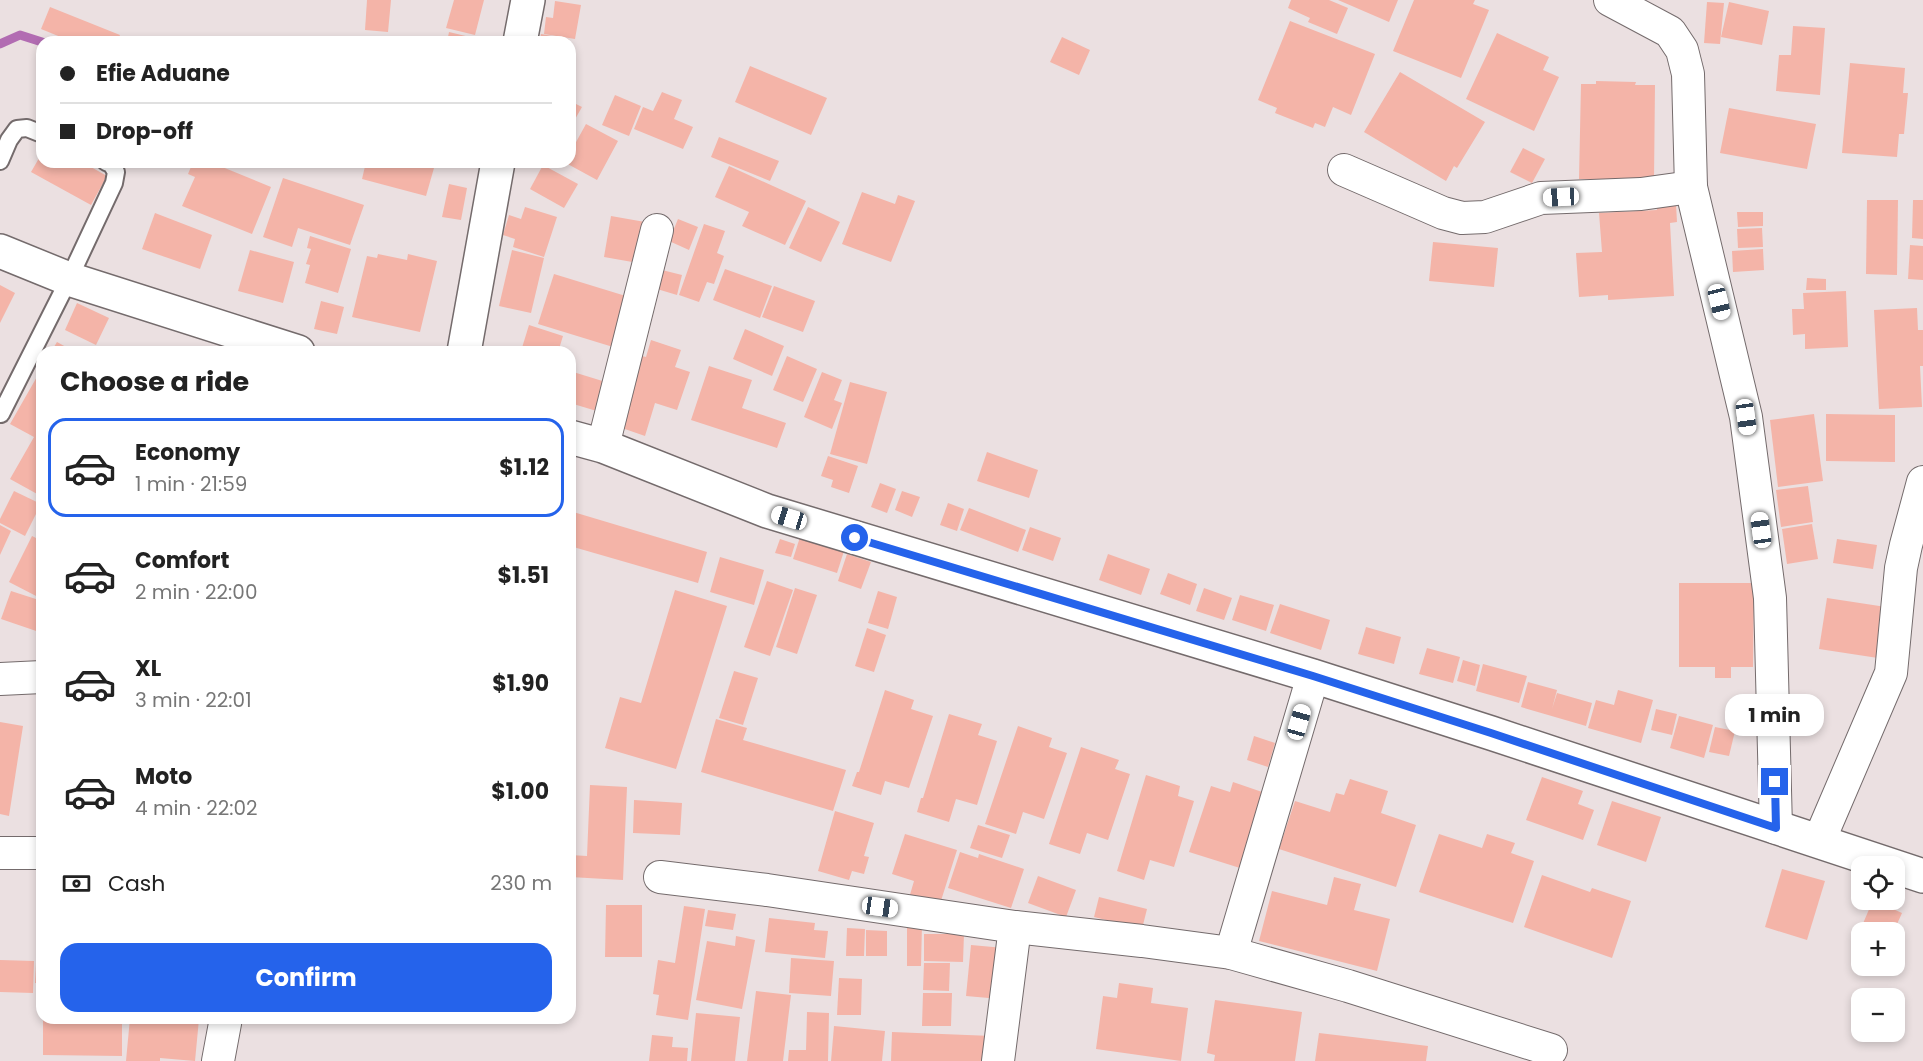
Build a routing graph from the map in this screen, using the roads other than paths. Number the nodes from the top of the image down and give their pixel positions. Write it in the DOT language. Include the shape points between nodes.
graph roads {
  1 [pos="528,0"];
  2 [pos="1610,0"];
  3 [pos="521,36"];
  4 [pos="36,132"];
  5 [pos="0,161"];
  6 [pos="114,168"];
  7 [pos="497,168"];
  8 [pos="1344,170"];
  9 [pos="1691,187"];
  10 [pos="657,230"];
  11 [pos="0,251"];
  12 [pos="69,279"];
  13 [pos="238,343"];
  14 [pos="258,346"];
  15 [pos="465,346"];
  16 [pos="2,414"];
  17 [pos="576,438"];
  18 [pos="603,446"];
  19 [pos="1923,482"];
  20 [pos="1313,676"];
  21 [pos="36,677"];
  22 [pos="0,680"];
  23 [pos="1776,828"];
  24 [pos="1819,842"];
  25 [pos="0,852"];
  26 [pos="36,853"];
  27 [pos="1923,876"];
  28 [pos="660,877"];
  29 [pos="1015,927"];
  30 [pos="1231,952"];
  31 [pos="225,1024"];
  32 [pos="1551,1050"];
  33 [pos="218,1061"];
  34 [pos="998,1061"];
  1 -- 3 [label="street"];
  2 -- 9 [label="street" via="1670,32 1682,50 1688,74"];
  4 -- 5 [label="lane" via="17,129"];
  6 -- 12 [label="lane" via="114,183"];
  7 -- 15 [label="street"];
  8 -- 9 [label="street" via="1462,218 1485,218 1540,198 1641,194"];
  9 -- 23 [label="street" via="1746,417 1767,575"];
  10 -- 18 [label="street"];
  11 -- 12 [label="street"];
  12 -- 13 [label="street"];
  12 -- 16 [label="lane"];
  13 -- 14 [label="street"];
  17 -- 18 [label="street"];
  18 -- 20 [label="street" via="767,511"];
  19 -- 24 [label="street" via="1901,568 1891,674"];
  20 -- 23 [label="street"];
  20 -- 30 [label="street"];
  21 -- 22 [label="street"];
  23 -- 24 [label="street"];
  24 -- 27 [label="street"];
  25 -- 26 [label="street"];
  28 -- 29 [label="street"];
  29 -- 30 [label="street"];
  29 -- 34 [label="street"];
  30 -- 32 [label="street"];
  31 -- 33 [label="street"];
}
